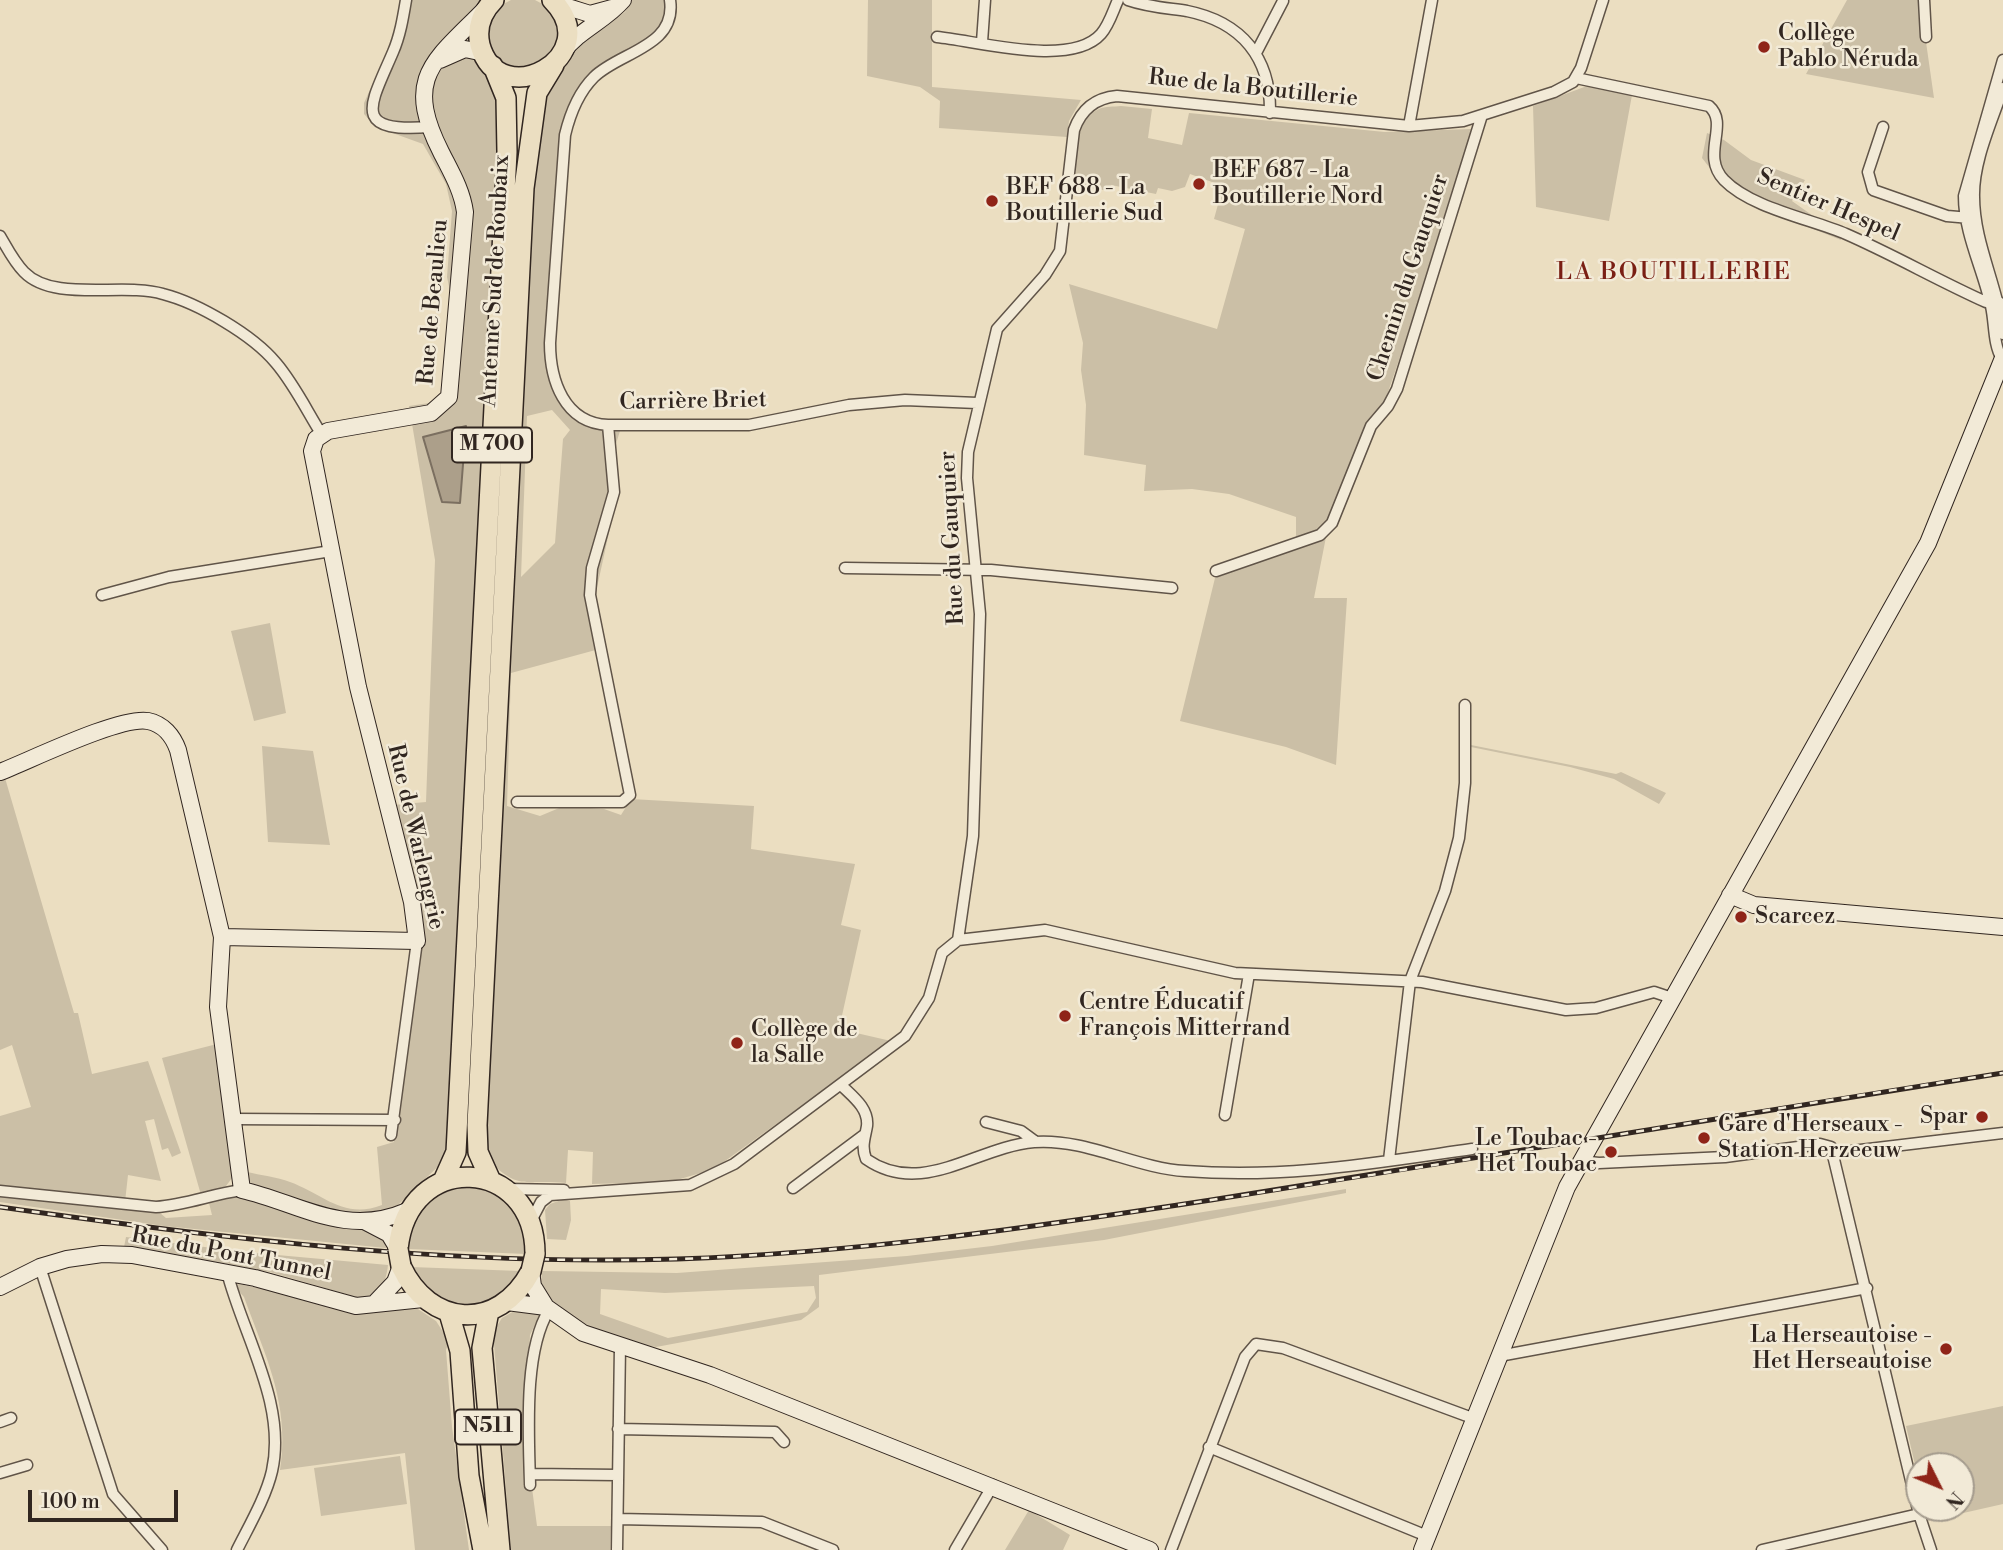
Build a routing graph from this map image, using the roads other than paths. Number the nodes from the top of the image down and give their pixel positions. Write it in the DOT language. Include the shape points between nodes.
graph roads {
  1 [pos="406,0"];
  2 [pos="670,0"];
  3 [pos="985,0"];
  4 [pos="1118,0"];
  5 [pos="1128,0"];
  6 [pos="1432,0"];
  7 [pos="1603,0"];
  8 [pos="1924,0"];
  9 [pos="554,1"];
  10 [pos="622,1"];
  11 [pos="1283,1"];
  12 [pos="491,3"];
  13 [pos="937,37"];
  14 [pos="1926,37"];
  15 [pos="982,42"];
  16 [pos="1256,53"];
  17 [pos="558,58"];
  18 [pos="489,60"];
  19 [pos="2003,60"];
  20 [pos="430,73"];
  21 [pos="1576,78"];
  22 [pos="2003,88"];
  23 [pos="1093,103"];
  24 [pos="1270,113"];
  25 [pos="1482,115"];
  26 [pos="1409,126"];
  27 [pos="430,127"];
  28 [pos="1883,127"];
  29 [pos="1971,218"];
  30 [pos="0,236"];
  31 [pos="1995,303"];
  32 [pos="2003,334"];
  33 [pos="2003,359"];
  34 [pos="977,403"];
  35 [pos="608,425"];
  36 [pos="321,435"];
  37 [pos="331,551"];
  38 [pos="845,568"];
  39 [pos="976,570"];
  40 [pos="1216,571"];
  41 [pos="1172,588"];
  42 [pos="102,595"];
  43 [pos="1465,705"];
  44 [pos="0,772"];
  45 [pos="483,799"];
  46 [pos="517,802"];
  47 [pos="1730,895"];
  48 [pos="2003,927"];
  49 [pos="222,937"];
  50 [pos="958,940"];
  51 [pos="417,941"];
  52 [pos="1249,974"];
  53 [pos="1410,981"];
  54 [pos="1672,998"];
  55 [pos="841,1085"];
  56 [pos="1225,1115"];
  57 [pos="234,1119"];
  58 [pos="395,1120"];
  59 [pos="986,1122"];
  60 [pos="2003,1133"];
  61 [pos="391,1135"];
  62 [pos="864,1135"];
  63 [pos="1036,1142"];
  64 [pos="1472,1149"];
  65 [pos="1835,1153"];
  66 [pos="1390,1160"];
  67 [pos="1579,1161"];
  68 [pos="443,1181"];
  69 [pos="499,1185"];
  70 [pos="793,1188"];
  71 [pos="242,1190"];
  72 [pos="0,1191"];
  73 [pos="570,1192"];
  74 [pos="407,1211"];
  75 [pos="364,1221"];
  76 [pos="531,1221"];
  77 [pos="399,1257"];
  78 [pos="533,1263"];
  79 [pos="40,1267"];
  80 [pos="227,1272"];
  81 [pos="0,1287"];
  82 [pos="1867,1288"];
  83 [pos="423,1299"];
  84 [pos="507,1302"];
  85 [pos="374,1304"];
  86 [pos="548,1308"];
  87 [pos="489,1311"];
  88 [pos="449,1313"];
  89 [pos="620,1346"];
  90 [pos="1499,1356"];
  91 [pos="1475,1419"];
  92 [pos="618,1429"];
  93 [pos="784,1442"];
  94 [pos="1209,1447"];
  95 [pos="1905,1453"];
  96 [pos="27,1465"];
  97 [pos="0,1473"];
  98 [pos="617,1475"];
  99 [pos="993,1485"];
  100 [pos="1905,1517"];
  101 [pos="618,1518"];
  102 [pos="1921,1522"];
  103 [pos="1424,1543"];
  104 [pos="494,1548"];
  105 [pos="162,1550"];
  106 [pos="237,1550"];
  107 [pos="617,1550"];
  108 [pos="833,1550"];
  109 [pos="955,1550"];
  110 [pos="1150,1550"];
  111 [pos="1171,1550"];
  112 [pos="1762,1550"];
  113 [pos="1930,1550"];
  1 -- 27 [label="street" via="397,42 371,108 375,118 389,127"];
  2 -- 35 [label="street" via="667,23 656,38 602,70 586,85 565,135 551,367 558,391 571,410 590,422"];
  3 -- 15 [label="street"];
  4 -- 15 [label="street" via="1102,33 1077,49 1045,52"];
  5 -- 16 [label="street" via="1211,19 1235,32"];
  6 -- 26 [label="street"];
  7 -- 21 [label="street"];
  8 -- 14 [label="street"];
  9 -- 10 [label="street" via="594,14"];
  9 -- 17 [label="highway" via="566,24 567,38"];
  10 -- 17 [label="street" via="610,15 575,38"];
  11 -- 16 [label="street"];
  12 -- 18 [label="highway, Antenne Sud de Roubaix" via="479,29"];
  12 -- 20 [label="street, Rue de Beaulieu" via="443,48"];
  13 -- 15 [label="street"];
  16 -- 24 [label="street" via="1268,78"];
  17 -- 18 [label="highway" via="541,73 526,77 511,76"];
  17 -- 45 [label="highway, Antenne Sud de Roubaix / M 700" via="537,93 526,169"];
  18 -- 20 [label="street" via="474,49 456,50"];
  18 -- 45 [label="highway, Antenne Sud de Roubaix / M 700" via="506,99 507,152"];
  19 -- 29 [label="street" via="1965,187"];
  20 -- 27 [label="street, Rue de Beaulieu" via="424,100"];
  21 -- 25 [label="street, Rue de la Boutillerie" via="1560,90"];
  21 -- 31 [label="street, Sentier Hespel" via="1709,106 1717,119 1714,163 1728,184 1775,209 1856,238"];
  22 -- 29 [label="street" via="1976,174"];
  23 -- 24 [label="street, Rue de la Boutillerie" via="1117,96"];
  23 -- 34 [label="street, Rue du Gauquier" via="1074,131 1065,225 1057,257 999,324"];
  24 -- 26 [label="street, Rue de la Boutillerie"];
  25 -- 26 [label="street, Rue de la Boutillerie" via="1448,124"];
  25 -- 40 [label="street, Chemin du Gauquier" via="1396,388 1371,426 1332,523 1320,535"];
  27 -- 36 [label="street, Rue de Beaulieu" via="465,212 451,391 446,402 431,413"];
  28 -- 29 [label="street" via="1868,172 1873,190 1947,216"];
  29 -- 31 [label="street"];
  30 -- 36 [label="street" via="24,272 42,284 161,293 200,309 244,336 276,363"];
  31 -- 32 [label="street"];
  31 -- 33 [label="street" via="1996,346"];
  33 -- 47 [label="street" via="1928,543"];
  34 -- 35 [label="street, Carrière Briet" via="905,400 859,404 749,425"];
  34 -- 39 [label="street, Rue du Gauquier" via="967,465"];
  35 -- 46 [label="street, Carrière Briet" via="614,492 592,568 590,595 630,795 622,802"];
  36 -- 37 [label="street" via="313,443 312,459"];
  37 -- 42 [label="street" via="169,577"];
  37 -- 51 [label="street, Rue de Warlengrie" via="360,699 412,902"];
  38 -- 39 [label="street"];
  39 -- 41 [label="street"];
  39 -- 50 [label="street, Rue du Gauquier" via="980,614 974,836"];
  43 -- 53 [label="street" via="1465,783 1456,856"];
  44 -- 49 [label="street" via="123,723 146,720 158,724 178,750"];
  45 -- 68 [label="highway" via="456,1152"];
  45 -- 69 [label="highway" via="477,1142 481,1161"];
  47 -- 48 [label="street" via="1754,905"];
  47 -- 54 [label="street"];
  49 -- 51 [label="street"];
  49 -- 57 [label="street" via="218,1007"];
  50 -- 52 [label="street" via="1045,930"];
  50 -- 55 [label="street" via="942,953 929,998 911,1030"];
  51 -- 58 [label="street, Rue de Warlengrie"];
  52 -- 53 [label="street"];
  52 -- 56 [label="street"];
  53 -- 54 [label="street" via="1566,1010 1596,1008 1654,992"];
  53 -- 66 [label="street"];
  54 -- 67 [label="street"];
  55 -- 62 [label="street" via="862,1107 867,1118"];
  55 -- 73 [label="street" via="734,1164 690,1185"];
  57 -- 58 [label="street"];
  57 -- 71 [label="street"];
  58 -- 61 [label="street, Rue de Warlengrie"];
  59 -- 63 [label="street" via="1021,1131"];
  60 -- 65 [label="street"];
  62 -- 63 [label="street" via="866,1158 909,1175"];
  62 -- 70 [label="street"];
  63 -- 66 [label="street" via="1184,1171 1297,1173"];
  64 -- 66 [label="street"];
  65 -- 67 [label="street" via="1820,1144 1725,1157"];
  65 -- 82 [label="street"];
  67 -- 90 [label="street"];
  68 -- 69 [label="highway" via="467,1177"];
  68 -- 74 [label="highway" via="416,1198"];
  69 -- 73 [label="street"];
  69 -- 76 [label="highway" via="521,1203"];
  71 -- 72 [label="street" via="156,1207"];
  71 -- 75 [label="street" via="307,1213"];
  73 -- 76 [label="street" via="550,1195"];
  74 -- 75 [label="street"];
  74 -- 77 [label="highway" via="400,1227"];
  75 -- 77 [label="street" via="389,1234"];
  76 -- 78 [label="highway"];
  77 -- 83 [label="highway" via="410,1285"];
  77 -- 85 [label="street" via="396,1282"];
  78 -- 84 [label="highway" via="520,1290"];
  78 -- 86 [label="street" via="533,1286"];
  79 -- 80 [label="street, Rue du Pont Tunnel" via="67,1259 122,1255"];
  79 -- 81 [label="street, Rue du Pont Tunnel"];
  79 -- 105 [label="street" via="113,1494"];
  80 -- 85 [label="street, Rue du Pont Tunnel" via="356,1306"];
  80 -- 106 [label="street" via="267,1394 276,1443 272,1473"];
  82 -- 90 [label="street"];
  82 -- 95 [label="street"];
  83 -- 85 [label="street, Rue du Pont Tunnel"];
  83 -- 88 [label="highway"];
  84 -- 86 [label="street"];
  84 -- 87 [label="highway"];
  86 -- 89 [label="street" via="583,1333"];
  86 -- 98 [label="street" via="539,1326 531,1394 530,1480"];
  87 -- 88 [label="highway"];
  87 -- 104 [label="highway, N511" via="482,1348"];
  88 -- 104 [label="highway, N511" via="460,1351 469,1476"];
  89 -- 92 [label="street"];
  89 -- 99 [label="street" via="660,1356"];
  90 -- 91 [label="street"];
  91 -- 94 [label="street" via="1283,1348 1256,1344 1245,1357"];
  91 -- 103 [label="street"];
  92 -- 93 [label="street" via="775,1432"];
  92 -- 98 [label="street"];
  94 -- 103 [label="street"];
  94 -- 111 [label="street"];
  96 -- 97 [label="street"];
  98 -- 101 [label="street"];
  99 -- 109 [label="street"];
  99 -- 110 [label="street"];
  100 -- 112 [label="street"];
  101 -- 107 [label="street"];
  101 -- 108 [label="street" via="762,1522"];
  102 -- 113 [label="street"];
}
